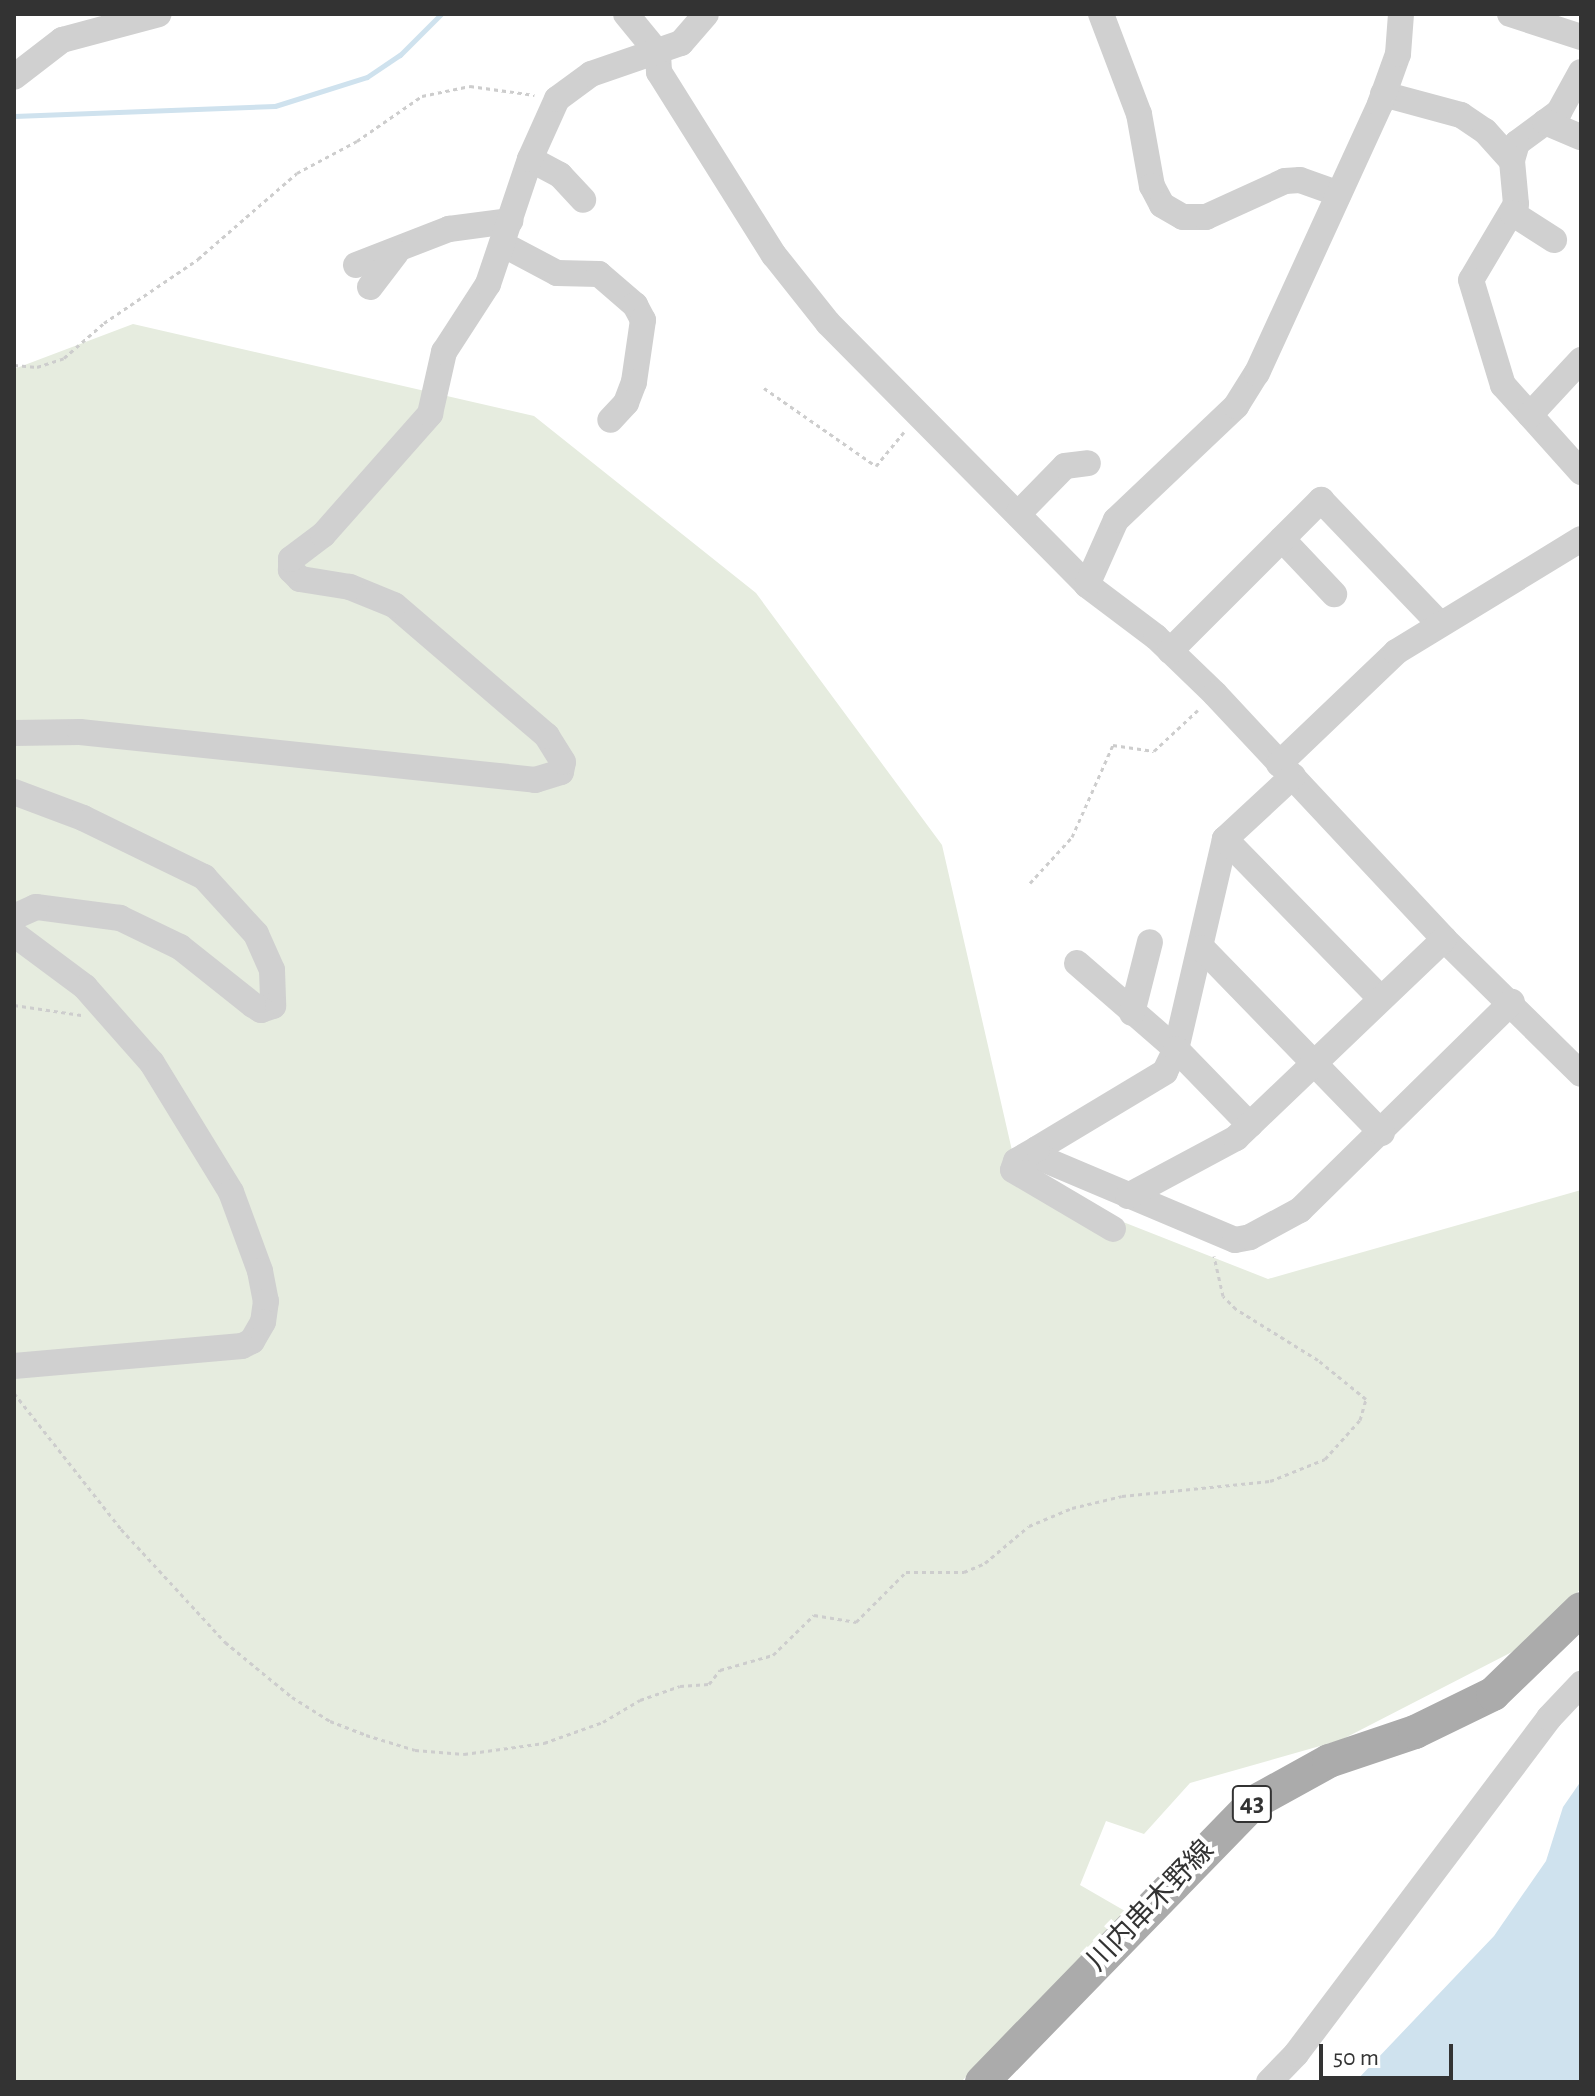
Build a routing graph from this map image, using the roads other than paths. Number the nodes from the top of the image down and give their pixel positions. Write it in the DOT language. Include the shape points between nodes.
graph roads {
  1 [pos="159,14"];
  2 [pos="626,14"];
  3 [pos="706,14"];
  4 [pos="1101,14"];
  5 [pos="1401,14"];
  6 [pos="1510,14"];
  7 [pos="1581,37"];
  8 [pos="658,53"];
  9 [pos="1581,72"];
  10 [pos="14,77"];
  11 [pos="1383,94"];
  12 [pos="1545,122"];
  13 [pos="1581,137"];
  14 [pos="530,159"];
  15 [pos="1512,161"];
  16 [pos="1339,194"];
  17 [pos="583,200"];
  18 [pos="1512,213"];
  19 [pos="506,233"];
  20 [pos="1554,240"];
  21 [pos="363,276"];
  22 [pos="1581,360"];
  23 [pos="1530,415"];
  24 [pos="610,420"];
  25 [pos="1088,463"];
  26 [pos="1581,472"];
  27 [pos="1018,514"];
  28 [pos="1282,539"];
  29 [pos="1581,539"];
  30 [pos="1087,585"];
  31 [pos="1334,594"];
  32 [pos="1440,624"];
  33 [pos="1170,651"];
  34 [pos="14,733"];
  35 [pos="1286,770"];
  36 [pos="14,792"];
  37 [pos="1225,839"];
  38 [pos="14,917"];
  39 [pos="14,934"];
  40 [pos="1444,939"];
  41 [pos="1150,942"];
  42 [pos="1202,948"];
  43 [pos="1077,963"];
  44 [pos="1380,998"];
  45 [pos="1512,1002"];
  46 [pos="1132,1013"];
  47 [pos="1176,1049"];
  48 [pos="1316,1062"];
  49 [pos="1581,1074"];
  50 [pos="1250,1125"];
  51 [pos="1382,1133"];
  52 [pos="1037,1149"];
  53 [pos="1128,1196"];
  54 [pos="1113,1229"];
  55 [pos="14,1366"];
  56 [pos="1581,1609"];
  57 [pos="1581,1684"];
  58 [pos="982,2082"];
  59 [pos="1269,2082"];
  1 -- 10 [label="street" via="62,40"];
  2 -- 8 [label="street"];
  3 -- 8 [label="street" via="681,43"];
  4 -- 16 [label="street" via="1139,114 1152,186 1162,205 1183,217 1206,217 1285,181 1300,180"];
  5 -- 11 [label="street" via="1398,54"];
  6 -- 7 [label="street"];
  8 -- 14 [label="street" via="591,74 557,99"];
  8 -- 27 [label="street" via="659,72 774,255 828,323"];
  9 -- 12 [label="street" via="1573,93"];
  11 -- 15 [label="street" via="1461,115 1485,131"];
  11 -- 16 [label="street"];
  12 -- 13 [label="street"];
  12 -- 15 [label="street" via="1517,143"];
  14 -- 17 [label="street" via="560,175"];
  14 -- 19 [label="street"];
  15 -- 18 [label="street"];
  16 -- 30 [label="street" via="1257,373 1236,406 1116,520"];
  18 -- 20 [label="street"];
  18 -- 23 [label="street" via="1471,280 1503,385"];
  19 -- 21 [label="street" via="449,229 396,253"];
  19 -- 24 [label="street" via="557,273 599,274 635,305 643,320 634,382 626,403"];
  19 -- 34 [label="street" via="488,284 444,352 430,414 323,535 298,549 291,570 300,579 350,587 394,605 547,736 563,762 561,772 520,779 80,732"];
  22 -- 23 [label="street"];
  23 -- 26 [label="street"];
  25 -- 27 [label="street" via="1065,466"];
  27 -- 30 [label="street"];
  28 -- 31 [label="street"];
  28 -- 32 [label="street" via="1321,500"];
  28 -- 33 [label="street"];
  29 -- 32 [label="street"];
  30 -- 33 [label="street"];
  32 -- 35 [label="street" via="1396,652"];
  33 -- 35 [label="street"];
  35 -- 37 [label="street"];
  35 -- 40 [label="street"];
  36 -- 38 [label="street" via="83,818 204,877 256,934 272,970 273,1006 261,1010 180,947 120,918 36,907"];
  37 -- 42 [label="street"];
  37 -- 44 [label="street"];
  39 -- 55 [label="street" via="119,1020 196,1127 231,1192 260,1271 263,1322 252,1341 207,1353"];
  40 -- 44 [label="street"];
  40 -- 45 [label="street"];
  41 -- 46 [label="street"];
  42 -- 47 [label="street"];
  42 -- 48 [label="street"];
  43 -- 46 [label="street"];
  44 -- 48 [label="street"];
  45 -- 49 [label="street"];
  45 -- 51 [label="street"];
  46 -- 47 [label="street"];
  47 -- 50 [label="street"];
  47 -- 52 [label="street" via="1165,1072 1142,1089"];
  48 -- 50 [label="street"];
  48 -- 51 [label="street"];
  50 -- 53 [label="street" via="1236,1138"];
  51 -- 53 [label="street" via="1300,1210 1250,1237 1235,1240"];
  52 -- 53 [label="street" via="1036,1156 1045,1163"];
  52 -- 54 [label="street" via="1016,1161 1013,1170"];
  56 -- 58 [label="main road, 川内串木野線 / 43" via="1493,1694 1415,1732 1329,1761 1253,1803"];
  57 -- 59 [label="street" via="1549,1718 1296,2054"];
}
